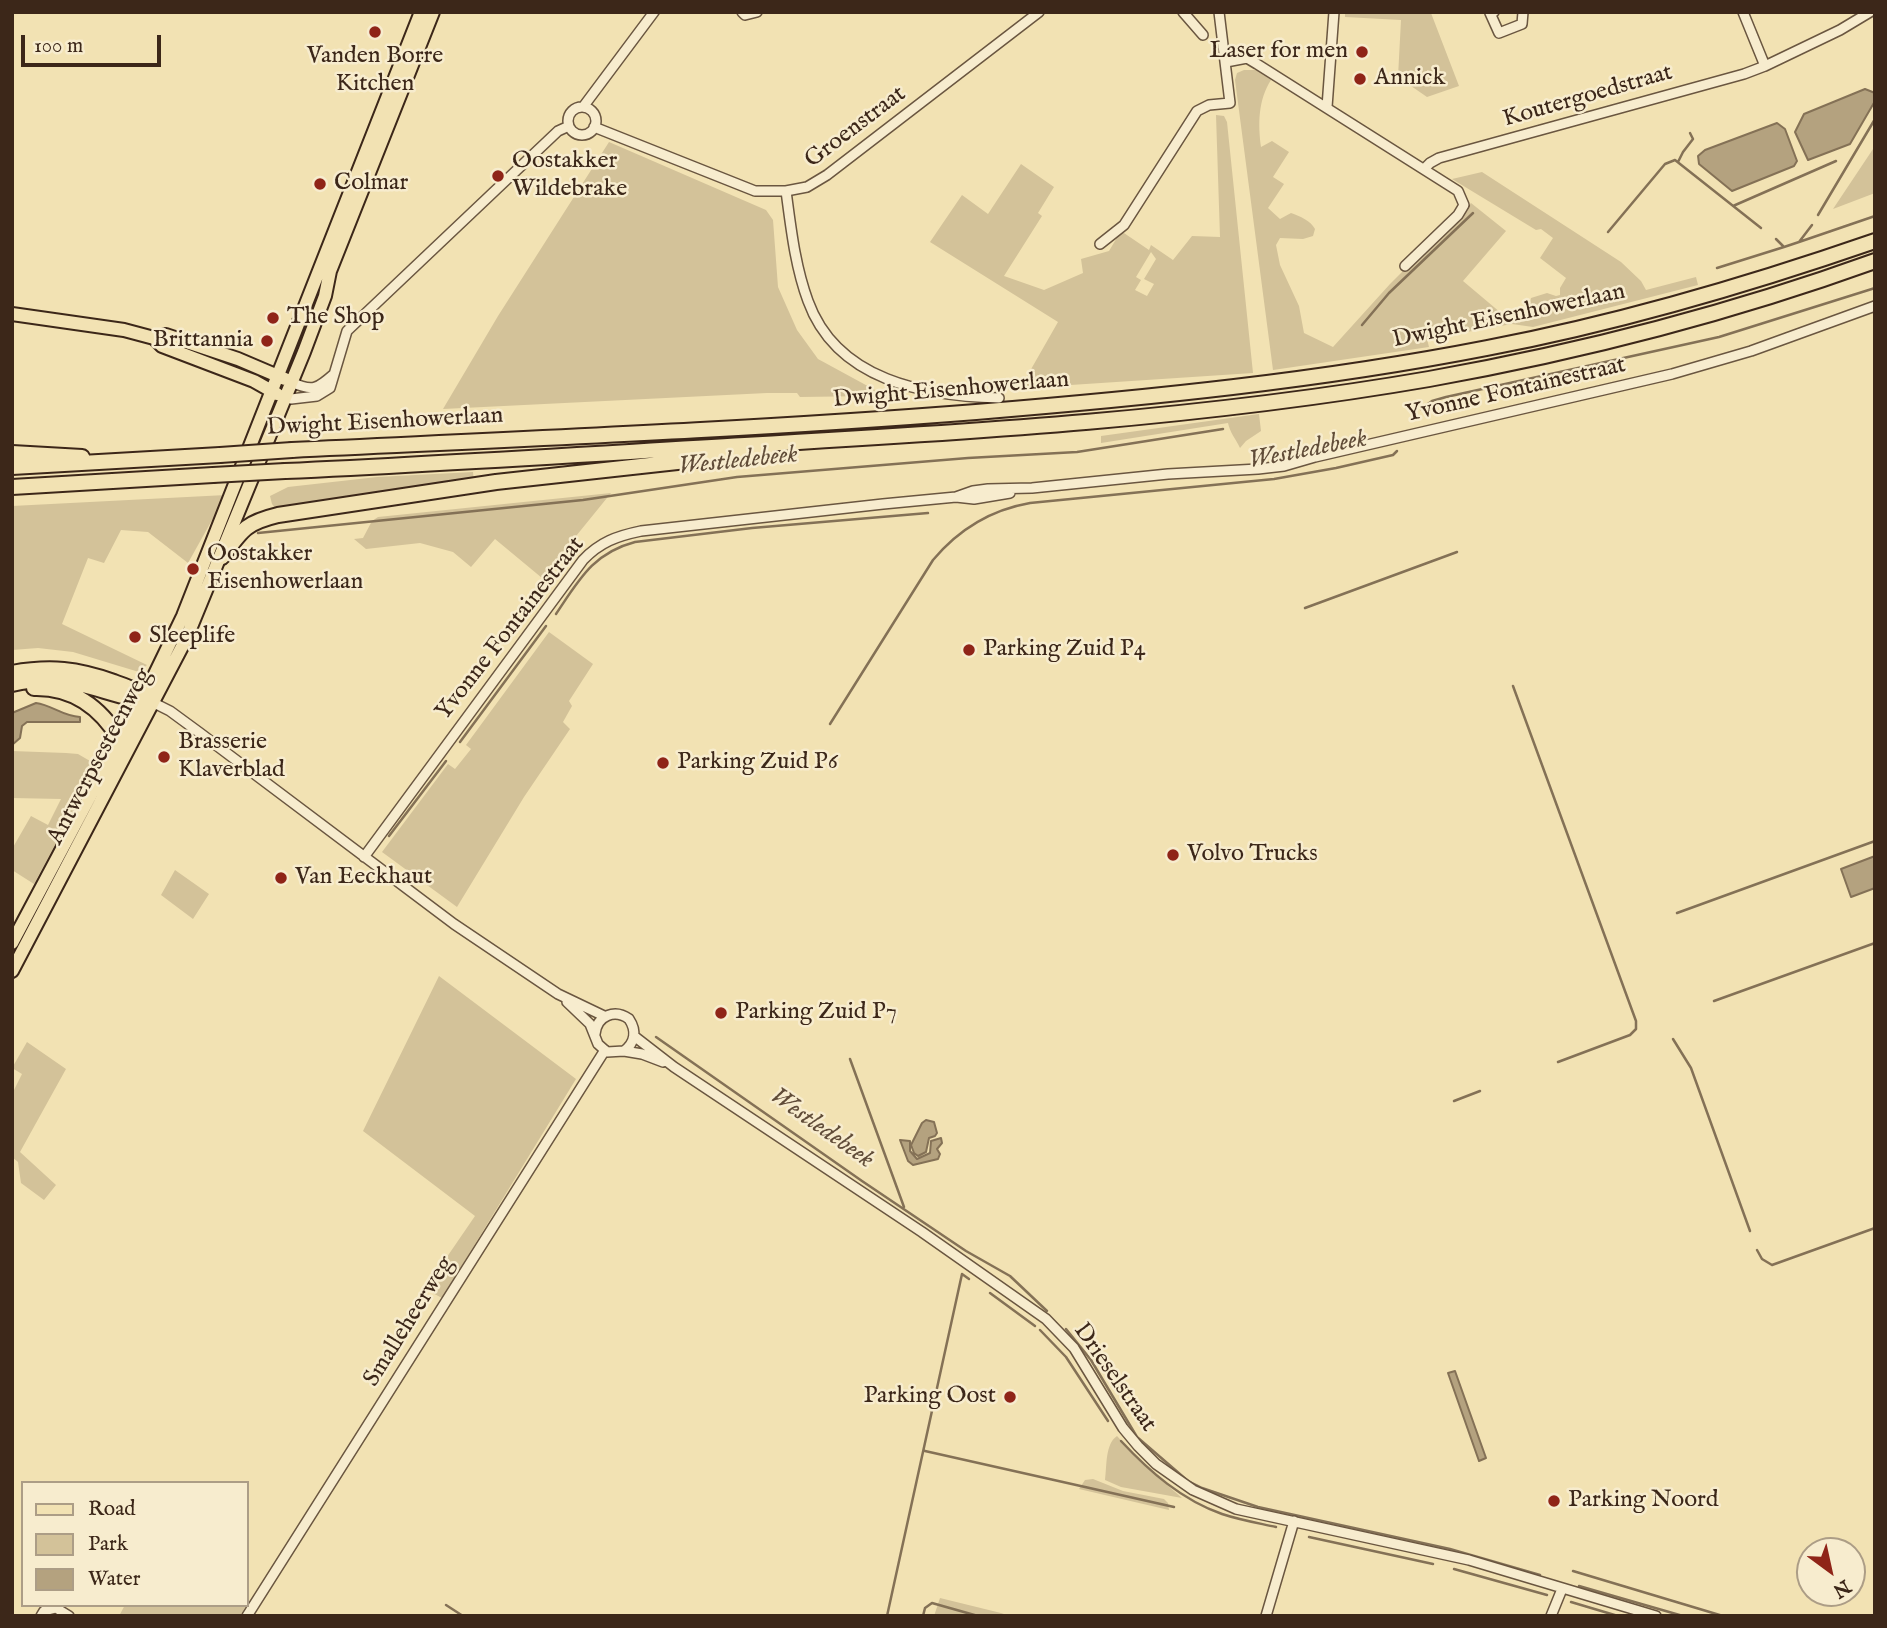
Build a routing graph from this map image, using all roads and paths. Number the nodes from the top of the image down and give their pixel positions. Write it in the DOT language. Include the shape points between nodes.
graph roads {
  1 [pos="654,12"];
  2 [pos="742,12"];
  3 [pos="757,12"];
  4 [pos="1039,12"];
  5 [pos="1183,12"];
  6 [pos="1219,12"];
  7 [pos="1334,12"];
  8 [pos="1494,12"];
  9 [pos="1523,12"];
  10 [pos="1743,12"];
  11 [pos="1870,12"];
  12 [pos="427,13"];
  13 [pos="1203,35"];
  14 [pos="1226,62"];
  15 [pos="1765,66"];
  16 [pos="583,107"];
  17 [pos="1327,107"];
  18 [pos="569,126"];
  19 [pos="594,127"];
  20 [pos="1424,169"];
  21 [pos="786,191"];
  22 [pos="1875,241"];
  23 [pos="1100,244"];
  24 [pos="1875,261"];
  25 [pos="1405,265"];
  26 [pos="1875,306"];
  27 [pos="12,314"];
  28 [pos="154,338"];
  29 [pos="335,373"];
  30 [pos="278,376"];
  31 [pos="291,382"];
  32 [pos="272,391"];
  33 [pos="285,397"];
  34 [pos="999,398"];
  35 [pos="832,440"];
  36 [pos="12,453"];
  37 [pos="111,462"];
  38 [pos="12,467"];
  39 [pos="12,487"];
  40 [pos="222,557"];
  41 [pos="12,673"];
  42 [pos="12,685"];
  43 [pos="148,700"];
  44 [pos="120,740"];
  45 [pos="364,857"];
  46 [pos="45,895"];
  47 [pos="12,943"];
  48 [pos="12,971"];
  49 [pos="558,994"];
  50 [pos="604,1016"];
  51 [pos="595,1034"];
  52 [pos="635,1036"];
  53 [pos="605,1050"];
  54 [pos="624,1051"];
  55 [pos="674,1067"];
  56 [pos="1294,1521"];
  57 [pos="1562,1589"];
  58 [pos="247,1615"];
  59 [pos="41,1616"];
  60 [pos="69,1616"];
  61 [pos="1266,1616"];
  62 [pos="1551,1616"];
  63 [pos="1656,1616"];
  1 -- 16 [label="street"];
  2 -- 3 [label="street"];
  4 -- 21 [label="street, Groenstraat" via="827,176"];
  5 -- 13 [label="street"];
  6 -- 14 [label="street"];
  7 -- 17 [label="street"];
  8 -- 9 [label="street" via="1490,13 1499,33 1522,24"];
  10 -- 15 [label="street"];
  11 -- 15 [label="street, Koutergoedstraat"];
  12 -- 30 [label="main road, Antwerpsesteenweg"];
  12 -- 31 [label="main road, Antwerpsesteenweg"];
  14 -- 17 [label="street" via="1247,58"];
  14 -- 23 [label="street" via="1230,103 1197,111 1124,225"];
  15 -- 20 [label="street, Koutergoedstraat" via="1439,158"];
  16 -- 18 [label="street" via="571,113"];
  16 -- 19 [label="street" via="594,114"];
  17 -- 20 [label="street"];
  18 -- 19 [label="street" via="579,135"];
  18 -- 29 [label="street" via="558,131 347,331"];
  19 -- 21 [label="street, Groenstraat" via="754,191"];
  20 -- 25 [label="street" via="1458,191 1464,205"];
  21 -- 34 [label="street" via="797,266 808,302 842,351 864,368 902,385 956,397"];
  22 -- 37 [label="highway, Dwight Eisenhowerlaan, bridge" via="1614,320 1485,349 1185,394 806,425"];
  24 -- 35 [label="highway, Dwight Eisenhowerlaan" via="1700,316 1550,355 1428,379 1211,410"];
  26 -- 45 [label="street, Yvonne Fontainestraat" via="1682,371 1284,466 1032,488 974,499 956,497 618,536 583,559"];
  27 -- 28 [label="main road"];
  28 -- 30 [label="main road" via="166,335 196,344"];
  28 -- 32 [label="main road" via="162,346"];
  29 -- 31 [label="street" via="320,386 308,389"];
  29 -- 33 [label="street" via="330,388 317,396"];
  30 -- 31 [label="main road"];
  30 -- 32 [label="main road, Antwerpsesteenweg"];
  31 -- 33 [label="main road, Antwerpsesteenweg"];
  32 -- 33 [label="main road"];
  32 -- 43 [label="main road, Antwerpsesteenweg"];
  33 -- 40 [label="main road, Antwerpsesteenweg"];
  35 -- 39 [label="highway, Dwight Eisenhowerlaan, bridge"];
  35 -- 40 [label="highway" via="746,456 496,482 278,515 251,523"];
  36 -- 37 [label="highway"];
  37 -- 38 [label="highway, Dwight Eisenhowerlaan"];
  40 -- 43 [label="main road, Antwerpsesteenweg" via="186,639"];
  41 -- 43 [label="highway" via="37,668 76,670 138,692"];
  42 -- 43 [label="highway" via="54,679"];
  42 -- 44 [label="highway" via="60,689 74,695 94,708"];
  43 -- 44 [label="main road, Antwerpsesteenweg"];
  43 -- 45 [label="street, Drieselstraat" via="170,711"];
  43 -- 46 [label="main road, Antwerpsesteenweg"];
  44 -- 46 [label="main road, Antwerpsesteenweg"];
  45 -- 49 [label="street, Drieselstraat"];
  46 -- 47 [label="main road, Antwerpsesteenweg"];
  46 -- 48 [label="main road, Antwerpsesteenweg"];
  49 -- 50 [label="street, Drieselstraat"];
  49 -- 51 [label="street, Drieselstraat"];
  50 -- 51 [label="street"];
  50 -- 52 [label="street, Drieselstraat" via="625,1016 633,1024"];
  51 -- 53 [label="street, Drieselstraat"];
  52 -- 54 [label="street"];
  52 -- 55 [label="street, Drieselstraat"];
  53 -- 54 [label="street, Drieselstraat"];
  53 -- 58 [label="street, Smalleheerweg"];
  54 -- 55 [label="street, Drieselstraat"];
  55 -- 56 [label="street, Drieselstraat" via="1046,1319 1074,1348 1123,1428 1173,1478 1216,1502"];
  56 -- 57 [label="street, Drieselstraat" via="1469,1560"];
  56 -- 61 [label="street"];
  57 -- 62 [label="street"];
  57 -- 63 [label="street, Drieselstraat"];
  59 -- 60 [label="street" via="55,1608"];
}
